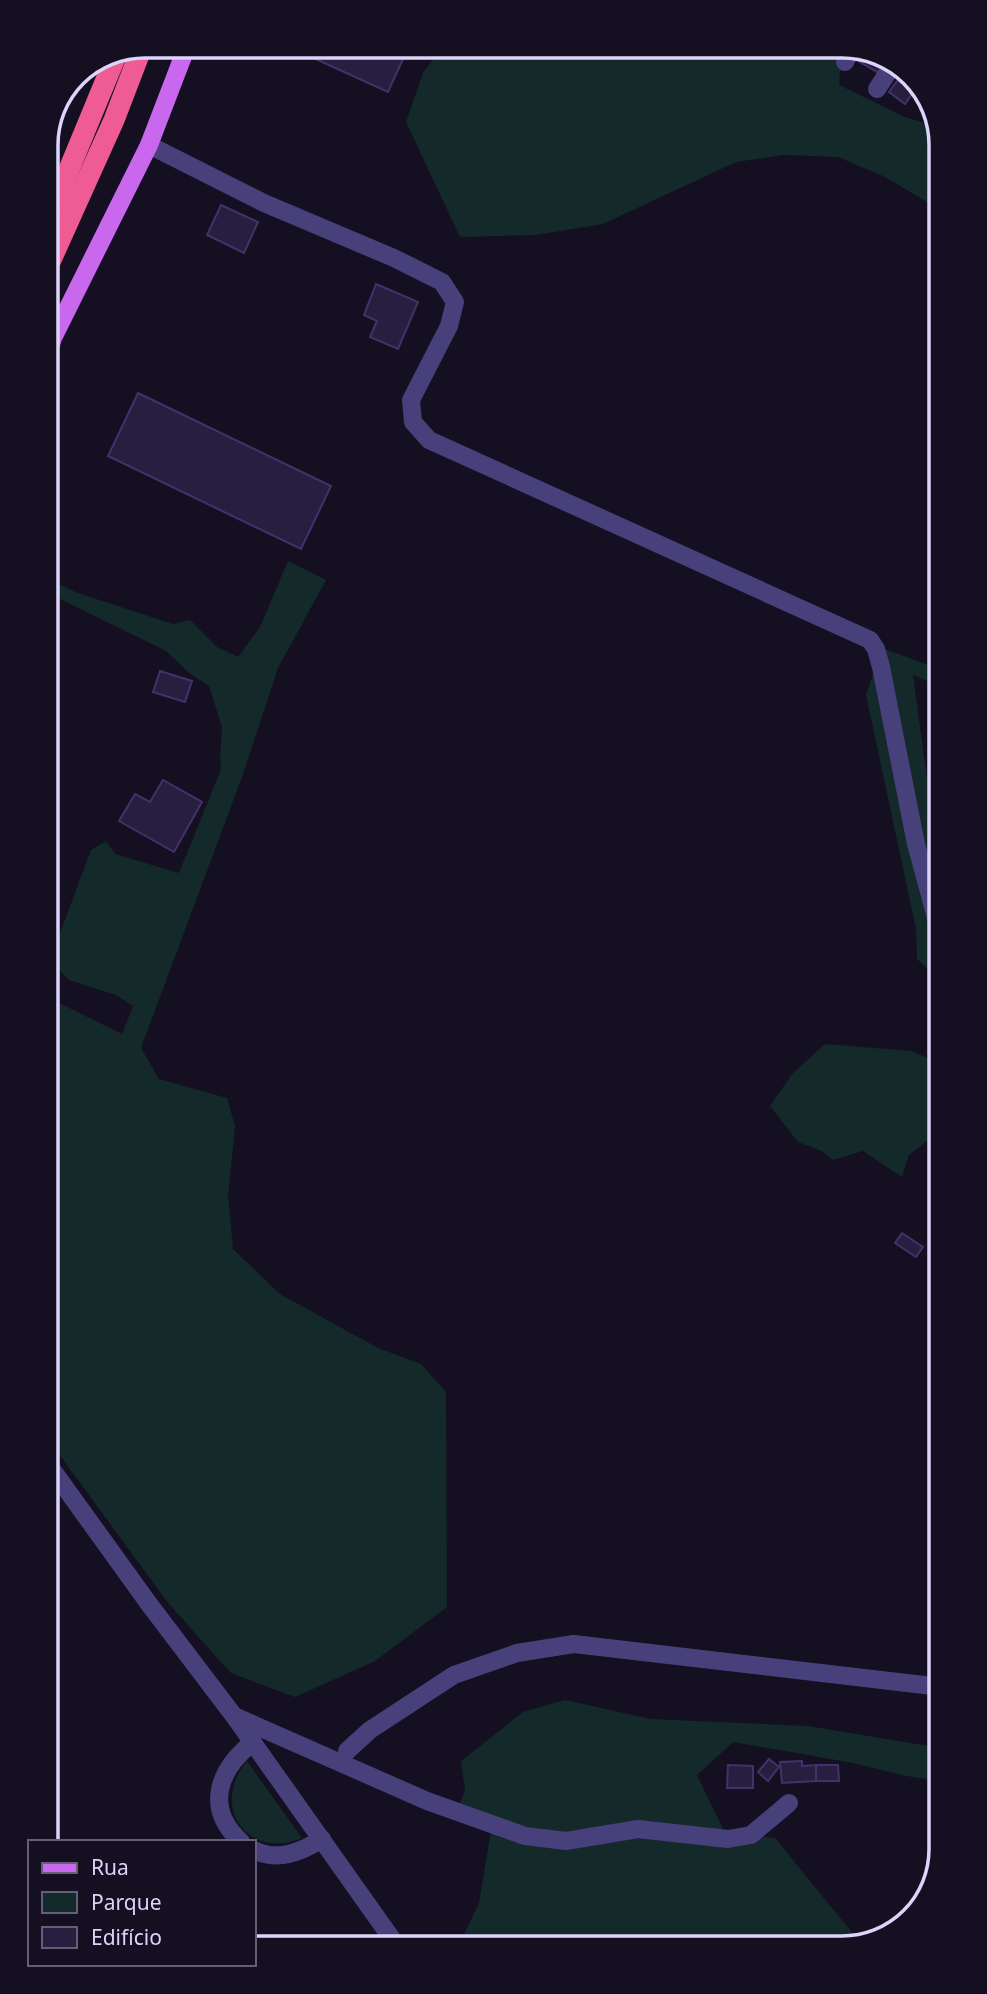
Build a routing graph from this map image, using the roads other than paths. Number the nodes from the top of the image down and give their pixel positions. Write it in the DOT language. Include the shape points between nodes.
graph roads {
  1 [pos="138,58"];
  2 [pos="182,58"];
  3 [pos="113,64"];
  4 [pos="889,71"];
  5 [pos="877,89"];
  6 [pos="149,145"];
  7 [pos="58,196"];
  8 [pos="58,244"];
  9 [pos="58,327"];
  10 [pos="929,894"];
  11 [pos="58,1478"];
  12 [pos="929,1686"];
  13 [pos="234,1716"];
  14 [pos="253,1742"];
  15 [pos="346,1751"];
  16 [pos="789,1803"];
  17 [pos="322,1839"];
  18 [pos="239,1840"];
  19 [pos="256,1856"];
  20 [pos="390,1936"];
  1 -- 8 [label="highway"];
  2 -- 6 [label="main road"];
  3 -- 7 [label="highway"];
  4 -- 5 [label="street"];
  6 -- 9 [label="main road"];
  6 -- 10 [label="street" via="264,203 442,282 455,302 449,326 411,400 413,422 429,440 870,640 881,667"];
  11 -- 13 [label="street"];
  12 -- 15 [label="street" via="573,1644 554,1646 495,1659 454,1675"];
  13 -- 14 [label="street"];
  13 -- 16 [label="street" via="427,1801 524,1836 566,1841 638,1829 728,1839 751,1835"];
  14 -- 17 [label="street"];
  14 -- 18 [label="street" via="228,1766 221,1783 223,1818"];
  17 -- 19 [label="street" via="293,1854"];
  17 -- 20 [label="street"];
}
